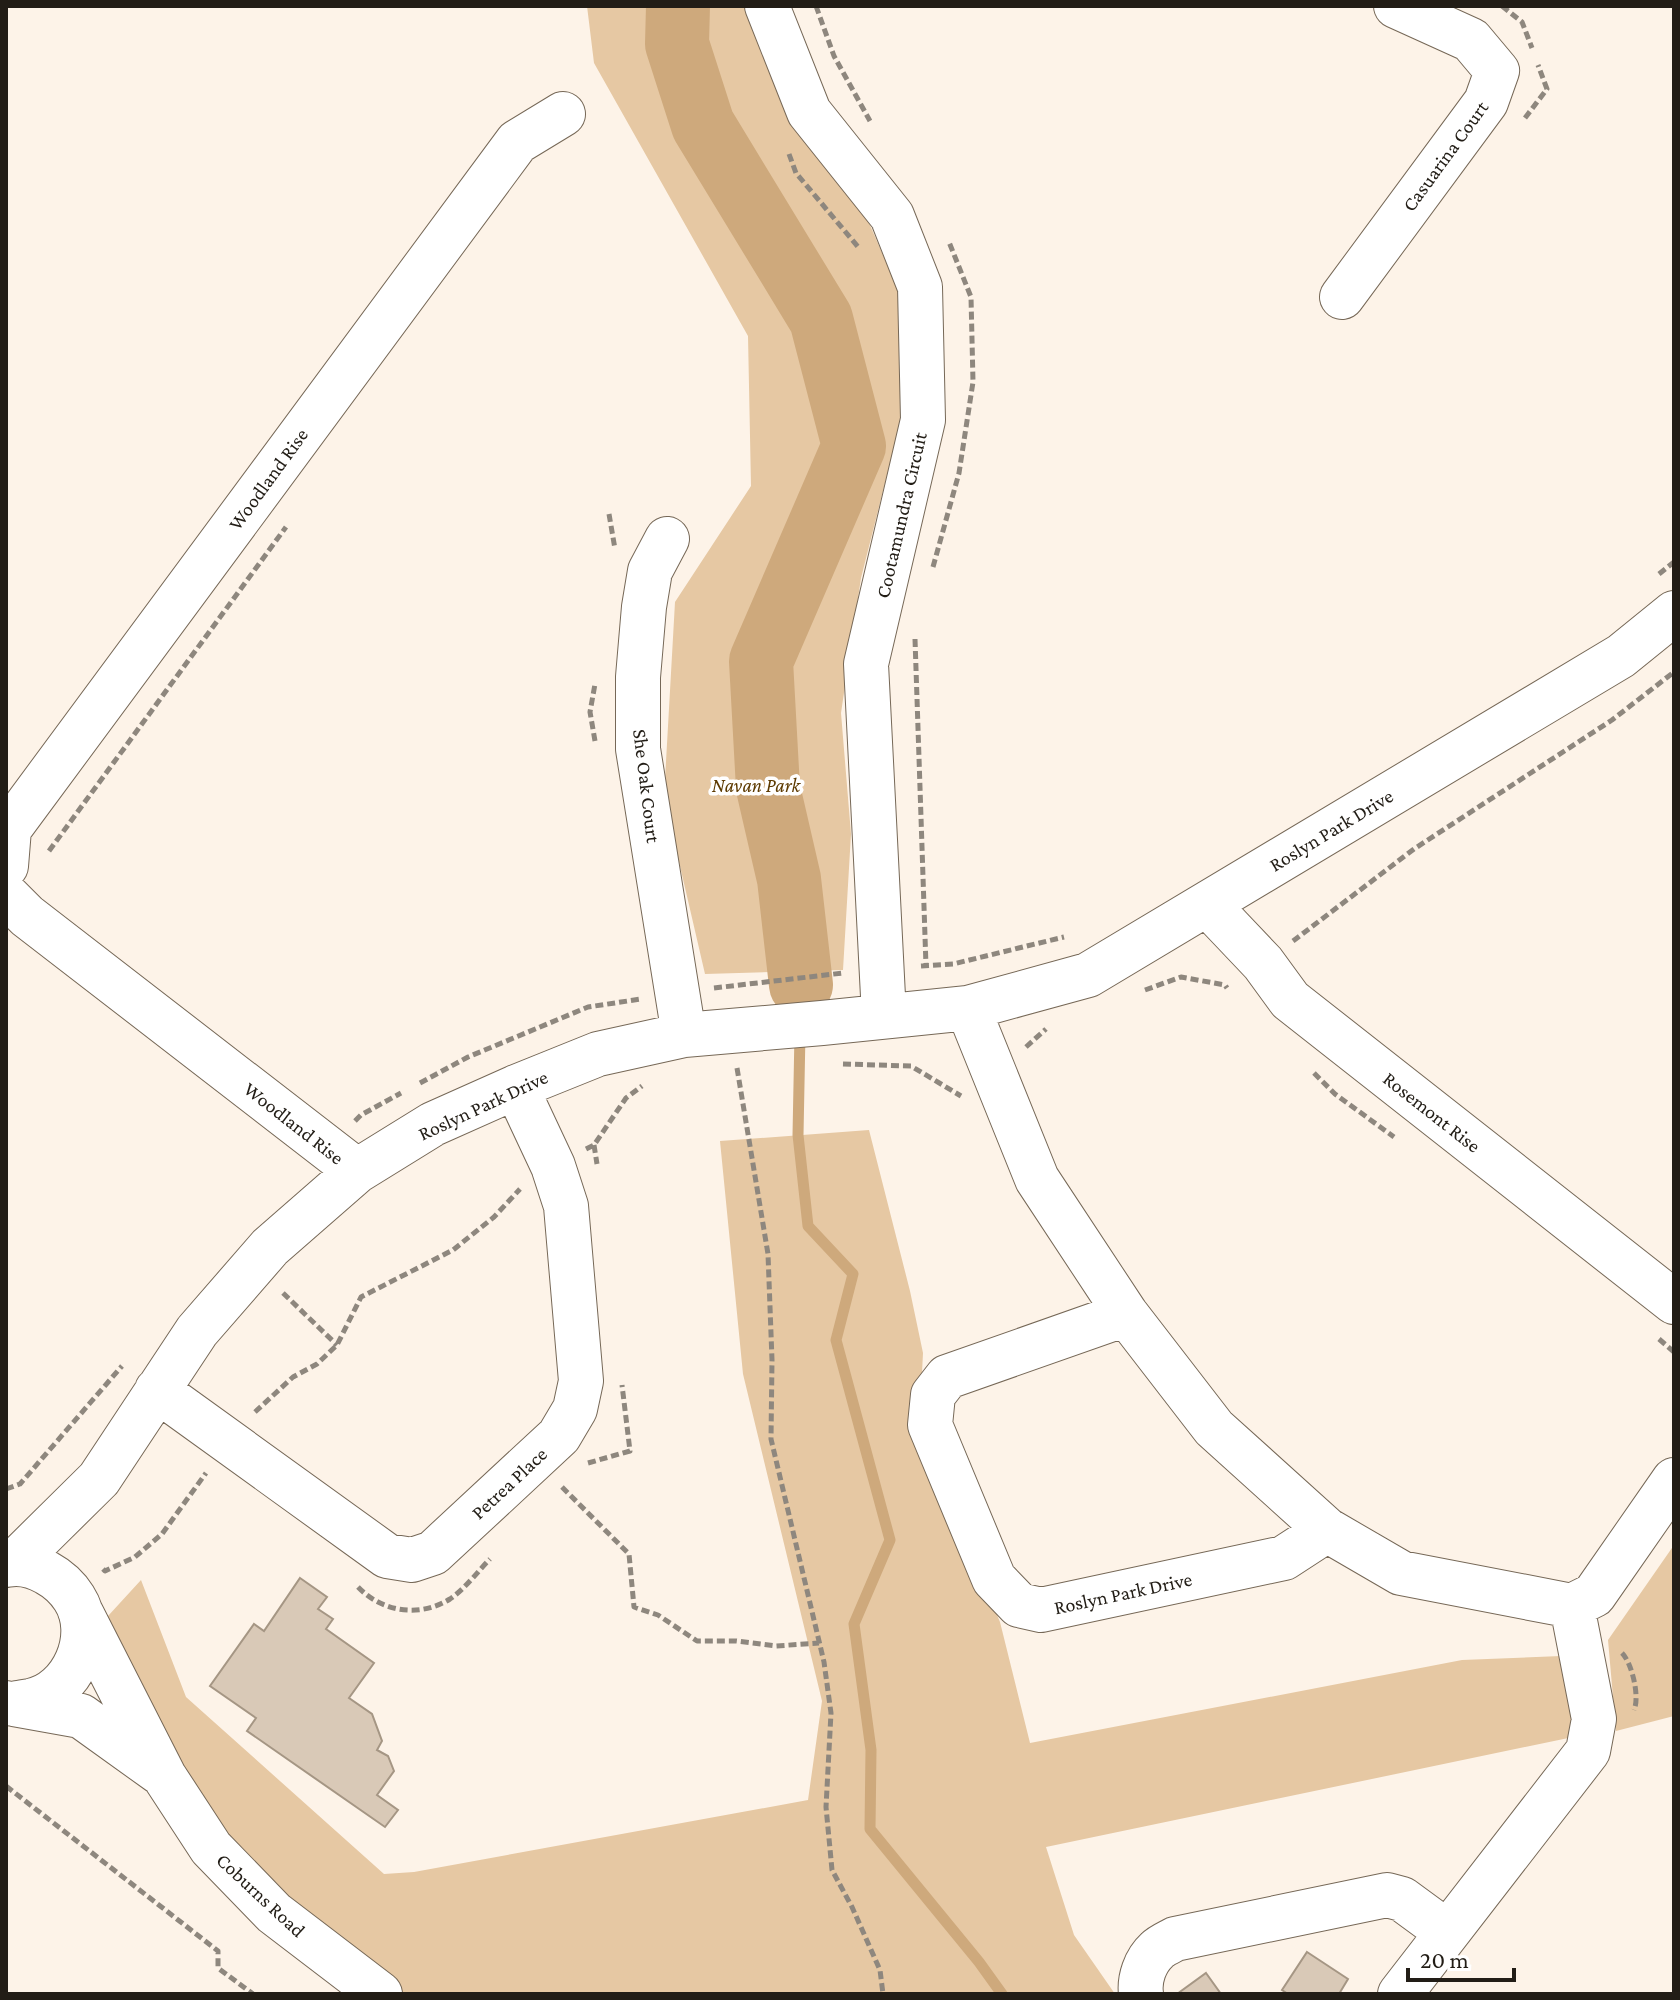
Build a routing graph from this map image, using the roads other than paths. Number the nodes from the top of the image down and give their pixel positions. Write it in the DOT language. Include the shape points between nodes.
graph roads {
  1 [pos="767,6"];
  2 [pos="1396,6"];
  3 [pos="563,114"];
  4 [pos="1342,297"];
  5 [pos="667,539"];
  6 [pos="1663,597"];
  7 [pos="26,864"];
  8 [pos="6,895"];
  9 [pos="1207,904"];
  10 [pos="968,1008"];
  11 [pos="884,1016"];
  12 [pos="684,1035"];
  13 [pos="516,1087"];
  14 [pos="357,1171"];
  15 [pos="1126,1314"];
  16 [pos="1662,1317"];
  17 [pos="157,1390"];
  18 [pos="99,1479"];
  19 [pos="1674,1480"];
  20 [pos="1327,1530"];
  21 [pos="10,1564"];
  22 [pos="77,1605"];
  23 [pos="1572,1606"];
  24 [pos="9,1704"];
  25 [pos="164,1776"];
  26 [pos="1447,1932"];
  27 [pos="380,1994"];
  28 [pos="1141,1994"];
  29 [pos="1400,1994"];
  1 -- 11 [label="street, Cootamundra Circuit" via="809,112 892,216 920,287 923,420 866,664 867,970"];
  2 -- 4 [label="street, Casuarina Court" via="1471,40 1497,71 1486,102"];
  3 -- 7 [label="street, Woodland Rise" via="517,142 9,829"];
  5 -- 12 [label="street, She Oak Court" via="650,571 644,607 638,749"];
  6 -- 9 [label="street, Roslyn Park Drive" via="1621,656"];
  8 -- 14 [label="street, Woodland Rise"];
  9 -- 10 [label="street, Roslyn Park Drive" via="1084,976"];
  9 -- 16 [label="street, Rosemont Rise" via="1249,979 1290,1000"];
  10 -- 11 [label="street, Roslyn Park Drive"];
  10 -- 15 [label="street" via="1037,1179"];
  11 -- 12 [label="street, Roslyn Park Drive"];
  12 -- 13 [label="street, Roslyn Park Drive" via="598,1054"];
  13 -- 14 [label="street, Roslyn Park Drive" via="433,1124"];
  13 -- 17 [label="street, Petrea Place" via="566,1206 581,1381 575,1409 559,1436 433,1553 412,1560 387,1556"];
  14 -- 17 [label="street, Roslyn Park Drive" via="270,1247 197,1331"];
  15 -- 20 [label="street" via="1214,1428"];
  15 -- 20 [label="street, Roslyn Park Drive" via="947,1377 933,1395 930,1425 994,1579 1019,1605 1041,1610 1284,1558"];
  17 -- 18 [label="street, Roslyn Park Drive"];
  18 -- 21 [label="street, Roslyn Park Drive"];
  18 -- 22 [label="street, Roslyn Park Drive" via="73,1551"];
  19 -- 23 [label="street" via="1594,1595"];
  20 -- 23 [label="street" via="1401,1573"];
  21 -- 22 [label="street" via="38,1568 59,1580"];
  22 -- 24 [label="street, Roslyn Park Drive" via="84,1637 77,1663 62,1685 39,1699"];
  22 -- 25 [label="street, Coburns Road"];
  23 -- 26 [label="street" via="1594,1719 1588,1751"];
  24 -- 25 [label="street, Coburns Road" via="81,1716"];
  25 -- 27 [label="street, Coburns Road" via="211,1848 274,1913"];
  26 -- 28 [label="street" via="1402,1899 1387,1895 1175,1939 1157,1949 1145,1968"];
  26 -- 29 [label="street"];
}
